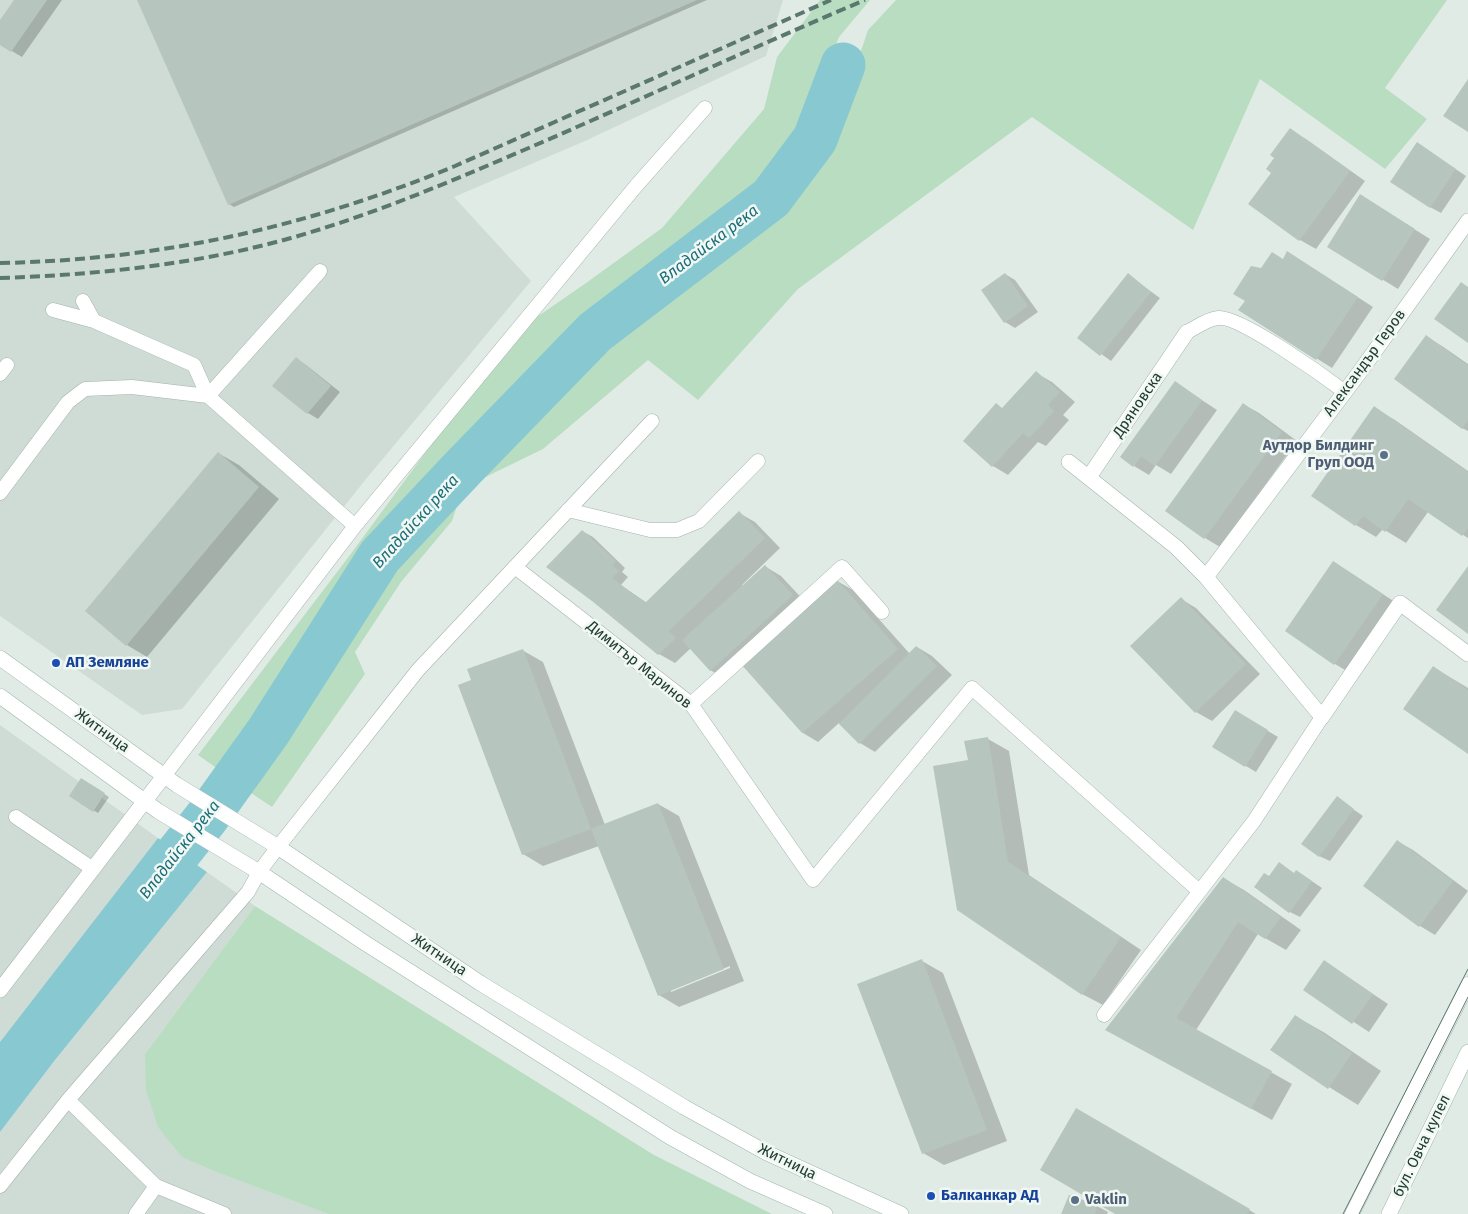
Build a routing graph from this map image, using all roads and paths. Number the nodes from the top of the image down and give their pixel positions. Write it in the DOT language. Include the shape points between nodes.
graph roads {
  1 [pos="705,108"];
  2 [pos="1468,221"];
  3 [pos="320,271"];
  4 [pos="83,301"];
  5 [pos="54,310"];
  6 [pos="94,321"];
  7 [pos="1187,332"];
  8 [pos="1345,392"];
  9 [pos="208,396"];
  10 [pos="652,421"];
  11 [pos="758,461"];
  12 [pos="1069,462"];
  13 [pos="1089,477"];
  14 [pos="0,493"];
  15 [pos="568,510"];
  16 [pos="355,526"];
  17 [pos="515,567"];
  18 [pos="1206,577"];
  19 [pos="882,612"];
  20 [pos="1468,654"];
  21 [pos="0,658"];
  22 [pos="0,696"];
  23 [pos="691,704"];
  24 [pos="1322,717"];
  25 [pos="164,776"];
  26 [pos="145,802"];
  27 [pos="16,817"];
  28 [pos="278,847"];
  29 [pos="93,869"];
  30 [pos="259,872"];
  31 [pos="1199,891"];
  32 [pos="1468,984"];
  33 [pos="0,990"];
  34 [pos="1104,1015"];
  35 [pos="1468,1052"];
  36 [pos="68,1100"];
  37 [pos="0,1186"];
  38 [pos="156,1186"];
  39 [pos="136,1214"];
  40 [pos="224,1214"];
  41 [pos="825,1214"];
  42 [pos="901,1214"];
  43 [pos="1352,1214"];
  44 [pos="1389,1214"];
  1 -- 16 [label="lane" via="636,186"];
  2 -- 8 [label="street, Александър Геров"];
  3 -- 9 [label="lane"];
  4 -- 6 [label="lane"];
  5 -- 6 [label="lane"];
  6 -- 9 [label="lane" via="194,365"];
  7 -- 8 [label="lane" via="1220,317 1236,322 1290,353"];
  7 -- 13 [label="street, Дряновска"];
  8 -- 18 [label="street, Александър Геров"];
  9 -- 14 [label="lane" via="132,387 85,389 68,402"];
  9 -- 16 [label="lane"];
  10 -- 15 [label="lane"];
  11 -- 15 [label="lane" via="699,521 677,530 650,530"];
  12 -- 13 [label="street"];
  13 -- 18 [label="street" via="1176,547"];
  15 -- 17 [label="lane"];
  16 -- 25 [label="lane"];
  17 -- 23 [label="lane, Димитър Маринов"];
  17 -- 28 [label="lane" via="418,670"];
  18 -- 24 [label="street"];
  19 -- 23 [label="lane" via="842,568"];
  20 -- 24 [label="street" via="1400,602"];
  21 -- 25 [label="street, Житница"];
  22 -- 26 [label="street, Житница"];
  23 -- 31 [label="lane, Димитър Маринов" via="813,880 972,688"];
  24 -- 31 [label="lane" via="1254,821"];
  25 -- 26 [label="street"];
  25 -- 28 [label="street, Житница"];
  26 -- 29 [label="street"];
  26 -- 30 [label="street, Житница"];
  27 -- 29 [label="lane"];
  28 -- 30 [label="lane"];
  28 -- 42 [label="street, Житница" via="480,983 684,1107 768,1153"];
  29 -- 33 [label="street"];
  30 -- 36 [label="lane" via="248,892"];
  30 -- 41 [label="street, Житница" via="365,944 670,1136 750,1180"];
  31 -- 34 [label="lane"];
  32 -- 43 [label="lane"];
  35 -- 44 [label="street, бул. Овча купел"];
  36 -- 37 [label="lane"];
  36 -- 38 [label="lane"];
  38 -- 39 [label="lane"];
  38 -- 40 [label="lane"];
}
